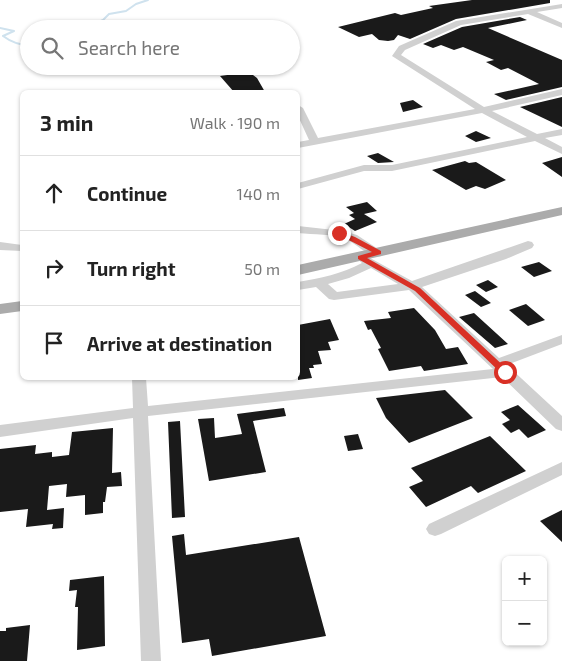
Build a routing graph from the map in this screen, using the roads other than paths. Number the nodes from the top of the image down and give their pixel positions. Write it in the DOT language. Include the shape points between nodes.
graph roads {
  1 [pos="538,3"];
  2 [pos="562,6"];
  3 [pos="553,8"];
  4 [pos="529,12"];
  5 [pos="562,26"];
  6 [pos="562,92"];
  7 [pos="483,110"];
  8 [pos="300,112"];
  9 [pos="562,132"];
  10 [pos="538,138"];
  11 [pos="315,141"];
  12 [pos="300,145"];
  13 [pos="562,151"];
  14 [pos="300,185"];
  15 [pos="562,211"];
  16 [pos="300,230"];
  17 [pos="528,245"];
  18 [pos="0,246"];
  19 [pos="20,248"];
  20 [pos="370,258"];
  21 [pos="300,270"];
  22 [pos="320,282"];
  23 [pos="300,286"];
  24 [pos="411,286"];
  25 [pos="20,306"];
  26 [pos="0,309"];
  27 [pos="562,340"];
  28 [pos="501,368"];
  29 [pos="140,380"];
  30 [pos="140,412"];
  31 [pos="562,425"];
  32 [pos="0,431"];
  33 [pos="562,468"];
  34 [pos="435,529"];
  35 [pos="151,661"];
  1 -- 3 [label="street"];
  2 -- 3 [label="street"];
  3 -- 4 [label="street"];
  4 -- 5 [label="street"];
  4 -- 7 [label="street" via="459,23 402,48 396,56"];
  6 -- 7 [label="street"];
  7 -- 10 [label="street"];
  7 -- 11 [label="street"];
  8 -- 11 [label="street"];
  9 -- 10 [label="street"];
  10 -- 13 [label="street"];
  10 -- 14 [label="street" via="392,168 364,168"];
  11 -- 12 [label="street"];
  15 -- 20 [label="main road"];
  16 -- 20 [label="street" via="339,233 353,238"];
  17 -- 24 [label="street"];
  18 -- 19 [label="street"];
  20 -- 21 [label="main road"];
  20 -- 22 [label="street" via="357,272"];
  20 -- 24 [label="street"];
  22 -- 23 [label="street"];
  22 -- 24 [label="street" via="334,296"];
  24 -- 28 [label="street"];
  25 -- 26 [label="main road"];
  27 -- 28 [label="street"];
  28 -- 30 [label="street"];
  28 -- 31 [label="street"];
  29 -- 30 [label="street"];
  30 -- 32 [label="street"];
  30 -- 35 [label="street"];
  33 -- 34 [label="street"];
}
